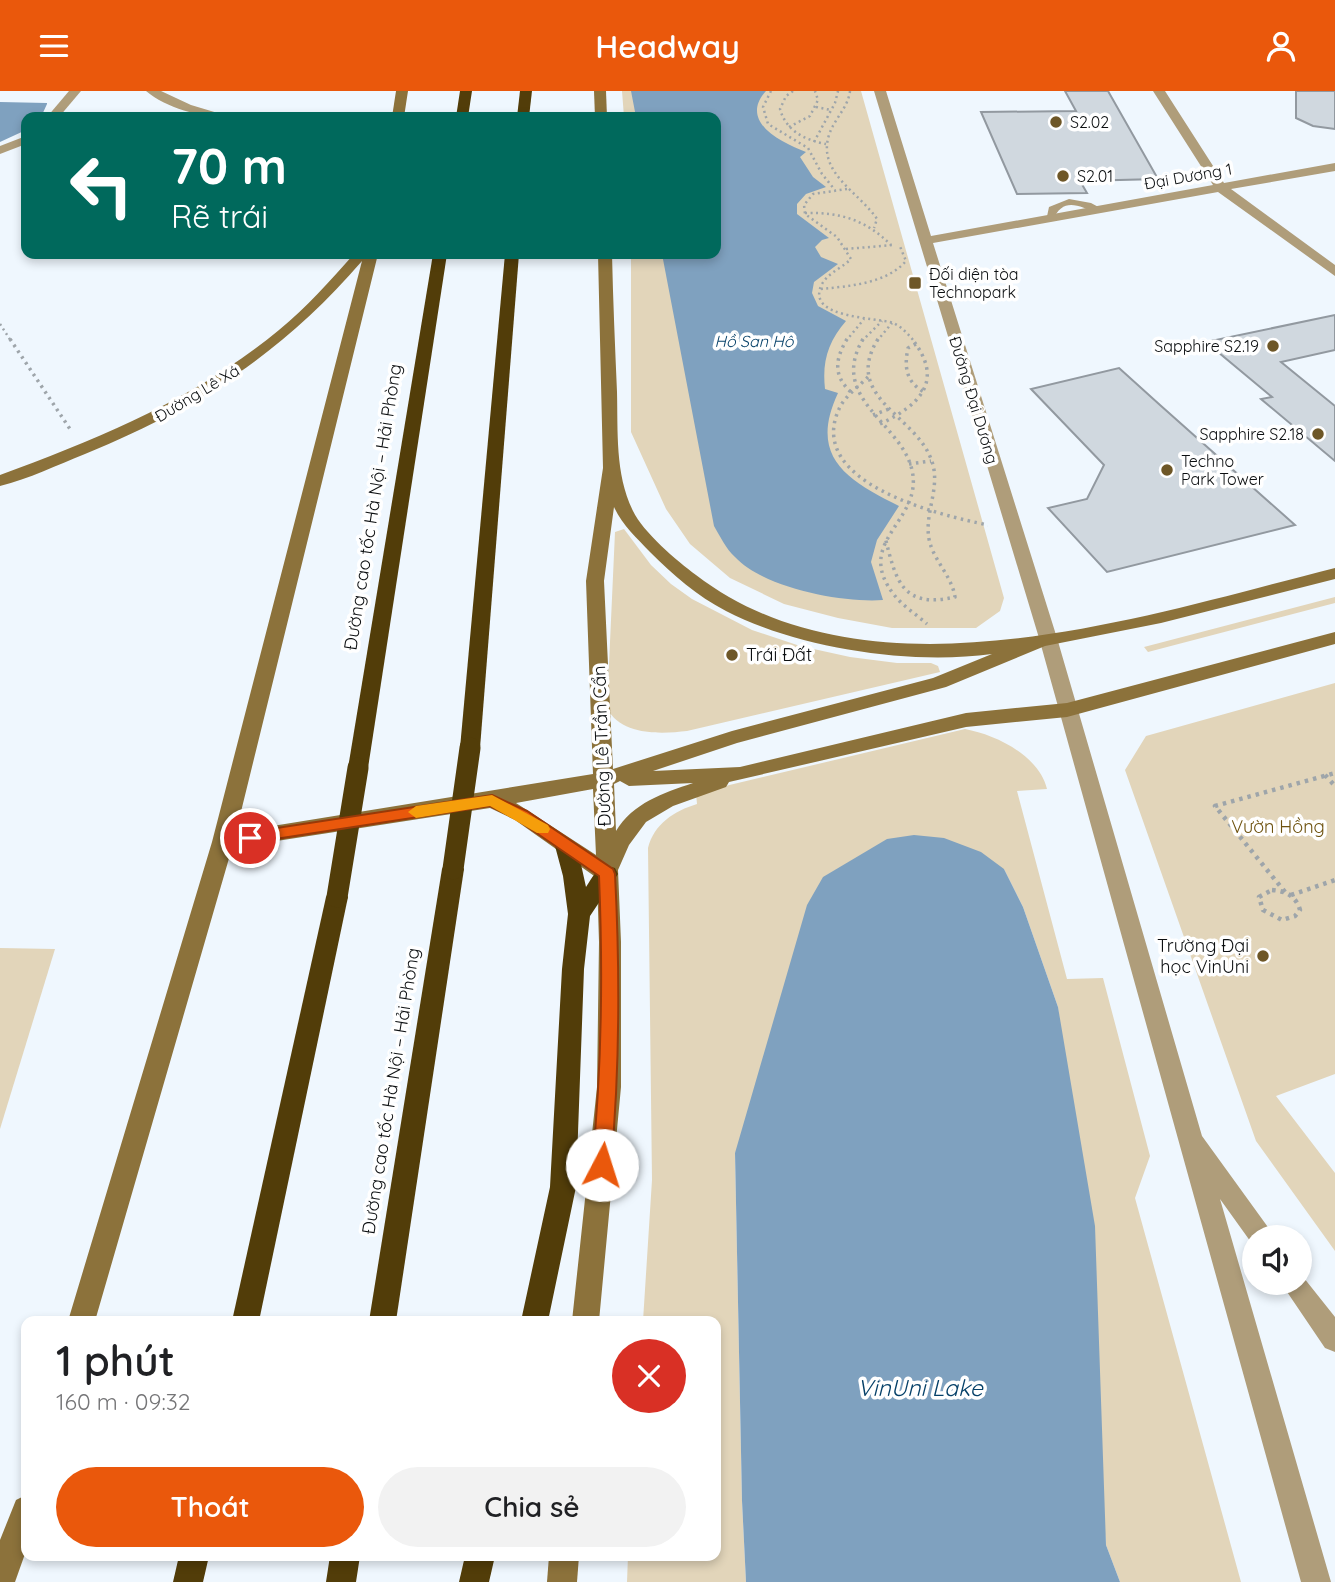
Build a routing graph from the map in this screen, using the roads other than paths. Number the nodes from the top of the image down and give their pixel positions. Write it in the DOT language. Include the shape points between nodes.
graph roads {
  1 [pos="75,91"];
  2 [pos="152,91"];
  3 [pos="402,91"];
  4 [pos="466,91"];
  5 [pos="526,91"];
  6 [pos="600,91"];
  7 [pos="880,91"];
  8 [pos="1159,91"];
  9 [pos="57,112"];
  10 [pos="206,112"];
  11 [pos="399,112"];
  12 [pos="463,112"];
  13 [pos="524,112"];
  14 [pos="601,112"];
  15 [pos="21,142"];
  16 [pos="0,150"];
  17 [pos="1335,167"];
  18 [pos="1221,188"];
  19 [pos="924,241"];
  20 [pos="356,259"];
  21 [pos="370,259"];
  22 [pos="439,259"];
  23 [pos="512,259"];
  24 [pos="604,259"];
  25 [pos="1335,272"];
  26 [pos="611,468"];
  27 [pos="0,481"];
  28 [pos="1335,573"];
  29 [pos="1048,638"];
  30 [pos="1335,638"];
  31 [pos="1067,710"];
  32 [pos="740,774"];
  33 [pos="602,780"];
  34 [pos="492,800"];
  35 [pos="223,842"];
  36 [pos="566,846"];
  37 [pos="607,874"];
  38 [pos="579,914"];
  39 [pos="1186,1132"];
  40 [pos="1253,1225"];
  41 [pos="1303,1295"];
  42 [pos="82,1316"];
  43 [pos="245,1316"];
  44 [pos="383,1316"];
  45 [pos="535,1316"];
  46 [pos="586,1316"];
  47 [pos="1335,1339"];
  48 [pos="21,1524"];
  49 [pos="193,1561"];
  50 [pos="344,1561"];
  51 [pos="479,1561"];
  52 [pos="564,1561"];
  53 [pos="0,1582"];
  54 [pos="188,1582"];
  55 [pos="341,1582"];
  56 [pos="474,1582"];
  57 [pos="562,1582"];
  58 [pos="1316,1582"];
  1 -- 9 [label="street"];
  2 -- 10 [label="street"];
  3 -- 11 [label="main road"];
  4 -- 12 [label="highway"];
  5 -- 13 [label="highway"];
  6 -- 14 [label="main road"];
  7 -- 19 [label="street, Đường Đại Dương"];
  8 -- 18 [label="street"];
  15 -- 16 [label="street"];
  17 -- 18 [label="street, Đại Dương 1"];
  18 -- 19 [label="street, Đại Dương 1"];
  18 -- 25 [label="street"];
  19 -- 29 [label="street, Đường Đại Dương"];
  20 -- 27 [label="main road, Đường Lê Xá" via="291,330 208,389 85,450"];
  21 -- 35 [label="main road"];
  22 -- 43 [label="highway, Đường cao tốc Hà Nội – Hải Phòng, bridge" via="337,897"];
  23 -- 44 [label="highway, Đường cao tốc Hà Nội – Hải Phòng, bridge" via="470,748"];
  24 -- 26 [label="main road, Đường Lê Trần Cẩn"];
  26 -- 29 [label="main road" via="625,515 680,574 713,598 780,627 856,645 934,651 982,650"];
  26 -- 33 [label="main road, Đường Lê Trần Cẩn" via="596,581"];
  28 -- 29 [label="main road" via="1174,616"];
  29 -- 31 [label="street, Đường Đại Dương"];
  29 -- 33 [label="main road" via="939,683 732,738"];
  30 -- 31 [label="main road"];
  31 -- 32 [label="main road" via="966,720"];
  31 -- 39 [label="street, Đường Đại Dương"];
  32 -- 33 [label="main road"];
  32 -- 37 [label="main road" via="653,805 634,819 618,840"];
  33 -- 34 [label="main road"];
  33 -- 37 [label="main road, Đường Lê Trần Cẩn"];
  34 -- 35 [label="main road"];
  34 -- 36 [label="main road"];
  35 -- 42 [label="main road"];
  36 -- 37 [label="main road"];
  36 -- 38 [label="highway"];
  37 -- 38 [label="highway"];
  37 -- 46 [label="main road, Đường Lê Trần Cẩn" via="609,1087"];
  38 -- 45 [label="highway" via="563,1187"];
  39 -- 40 [label="street"];
  39 -- 58 [label="street, Đường Đại Dương"];
  41 -- 47 [label="street"];
  48 -- 53 [label="main road"];
  49 -- 54 [label="highway"];
  50 -- 55 [label="highway"];
  51 -- 56 [label="highway"];
  52 -- 57 [label="main road"];
}
